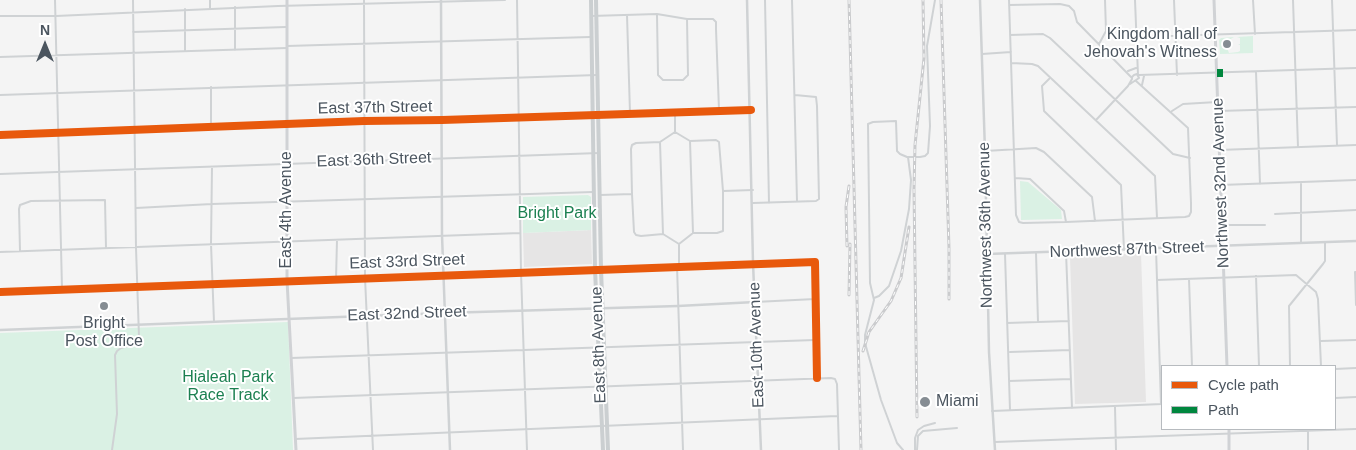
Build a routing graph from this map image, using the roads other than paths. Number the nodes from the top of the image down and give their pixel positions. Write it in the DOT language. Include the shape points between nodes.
graph roads {
  1 [pos="55,0"];
  2 [pos="133,0"];
  3 [pos="210,0"];
  4 [pos="287,0"];
  5 [pos="364,0"];
  6 [pos="505,0"];
  7 [pos="517,0"];
  8 [pos="591,0"];
  9 [pos="596,0"];
  10 [pos="747,0"];
  11 [pos="764,0"];
  12 [pos="792,0"];
  13 [pos="935,0"];
  14 [pos="980,0"];
  15 [pos="1009,0"];
  16 [pos="1105,0"];
  17 [pos="1135,0"];
  18 [pos="1174,0"];
  19 [pos="1214,0"];
  20 [pos="1254,0"];
  21 [pos="1293,0"];
  22 [pos="1332,0"];
  23 [pos="441,1"];
  24 [pos="364,5"];
  25 [pos="1009,5"];
  26 [pos="287,6"];
  27 [pos="235,7"];
  28 [pos="210,8"];
  29 [pos="185,9"];
  30 [pos="133,12"];
  31 [pos="657,14"];
  32 [pos="627,15"];
  33 [pos="0,16"];
  34 [pos="56,16"];
  35 [pos="591,16"];
  36 [pos="597,16"];
  37 [pos="687,19"];
  38 [pos="287,27"];
  39 [pos="236,28"];
  40 [pos="185,30"];
  41 [pos="1356,30"];
  42 [pos="1333,31"];
  43 [pos="133,32"];
  44 [pos="1294,32"];
  45 [pos="1255,34"];
  46 [pos="1010,35"];
  47 [pos="1215,35"];
  48 [pos="597,36"];
  49 [pos="592,37"];
  50 [pos="1176,37"];
  51 [pos="1136,38"];
  52 [pos="518,39"];
  53 [pos="440,41"];
  54 [pos="364,44"];
  55 [pos="1099,44"];
  56 [pos="288,47"];
  57 [pos="236,50"];
  58 [pos="185,51"];
  59 [pos="133,52"];
  60 [pos="1011,52"];
  61 [pos="982,54"];
  62 [pos="56,55"];
  63 [pos="0,57"];
  64 [pos="1011,63"];
  65 [pos="1136,66"];
  66 [pos="1356,68"];
  67 [pos="1334,69"];
  68 [pos="1127,71"];
  69 [pos="1296,71"];
  70 [pos="1256,72"];
  71 [pos="1216,74"];
  72 [pos="592,75"];
  73 [pos="598,75"];
  74 [pos="1177,75"];
  75 [pos="1137,76"];
  76 [pos="1144,76"];
  77 [pos="517,78"];
  78 [pos="1050,78"];
  79 [pos="1132,78"];
  80 [pos="441,81"];
  81 [pos="1136,81"];
  82 [pos="365,82"];
  83 [pos="288,85"];
  84 [pos="1142,85"];
  85 [pos="1128,86"];
  86 [pos="211,87"];
  87 [pos="134,91"];
  88 [pos="57,94"];
  89 [pos="794,95"];
  90 [pos="0,96"];
  91 [pos="1116,100"];
  92 [pos="1217,102"];
  93 [pos="1336,107"];
  94 [pos="1356,107"];
  95 [pos="1297,109"];
  96 [pos="719,110"];
  97 [pos="750,110"];
  98 [pos="1258,110"];
  99 [pos="1218,111"];
  100 [pos="675,112"];
  101 [pos="1172,112"];
  102 [pos="630,113"];
  103 [pos="593,114"];
  104 [pos="598,114"];
  105 [pos="519,117"];
  106 [pos="442,120"];
  107 [pos="1096,120"];
  108 [pos="364,121"];
  109 [pos="287,124"];
  110 [pos="211,127"];
  111 [pos="135,130"];
  112 [pos="675,132"];
  113 [pos="58,133"];
  114 [pos="0,135"];
  115 [pos="690,141"];
  116 [pos="660,142"];
  117 [pos="1356,145"];
  118 [pos="1337,146"];
  119 [pos="1298,147"];
  120 [pos="1259,148"];
  121 [pos="1014,149"];
  122 [pos="1219,150"];
  123 [pos="986,151"];
  124 [pos="593,153"];
  125 [pos="599,153"];
  126 [pos="520,156"];
  127 [pos="442,157"];
  128 [pos="908,157"];
  129 [pos="1190,158"];
  130 [pos="364,161"];
  131 [pos="287,163"];
  132 [pos="212,167"];
  133 [pos="135,169"];
  134 [pos="60,172"];
  135 [pos="0,174"];
  136 [pos="1015,178"];
  137 [pos="1356,180"];
  138 [pos="1301,182"];
  139 [pos="1260,184"];
  140 [pos="1220,185"];
  141 [pos="753,190"];
  142 [pos="723,191"];
  143 [pos="594,192"];
  144 [pos="520,193"];
  145 [pos="632,194"];
  146 [pos="600,195"];
  147 [pos="442,196"];
  148 [pos="364,200"];
  149 [pos="60,202"];
  150 [pos="287,202"];
  151 [pos="797,202"];
  152 [pos="753,203"];
  153 [pos="769,203"];
  154 [pos="212,204"];
  155 [pos="136,208"];
  156 [pos="1356,210"];
  157 [pos="1301,212"];
  158 [pos="1276,214"];
  159 [pos="1158,218"];
  160 [pos="1124,219"];
  161 [pos="1095,221"];
  162 [pos="1066,222"];
  163 [pos="1222,225"];
  164 [pos="1265,225"];
  165 [pos="520,233"];
  166 [pos="694,233"];
  167 [pos="663,234"];
  168 [pos="442,236"];
  169 [pos="365,238"];
  170 [pos="337,240"];
  171 [pos="1356,241"];
  172 [pos="287,242"];
  173 [pos="1325,242"];
  174 [pos="1301,243"];
  175 [pos="212,244"];
  176 [pos="679,244"];
  177 [pos="1222,246"];
  178 [pos="106,248"];
  179 [pos="136,248"];
  180 [pos="1156,249"];
  181 [pos="61,250"];
  182 [pos="1124,250"];
  183 [pos="20,251"];
  184 [pos="0,252"];
  185 [pos="1066,252"];
  186 [pos="1036,253"];
  187 [pos="987,254"];
  188 [pos="1005,254"];
  189 [pos="754,263"];
  190 [pos="678,266"];
  191 [pos="598,269"];
  192 [pos="521,272"];
  193 [pos="1355,272"];
  194 [pos="443,275"];
  195 [pos="1256,275"];
  196 [pos="1224,277"];
  197 [pos="365,278"];
  198 [pos="1189,278"];
  199 [pos="336,279"];
  200 [pos="287,280"];
  201 [pos="1157,280"];
  202 [pos="213,283"];
  203 [pos="1307,284"];
  204 [pos="137,286"];
  205 [pos="62,288"];
  206 [pos="0,292"];
  207 [pos="874,298"];
  208 [pos="814,299"];
  209 [pos="755,302"];
  210 [pos="1356,305"];
  211 [pos="678,306"];
  212 [pos="597,308"];
  213 [pos="602,308"];
  214 [pos="522,310"];
  215 [pos="444,313"];
  216 [pos="366,316"];
  217 [pos="289,319"];
  218 [pos="1069,321"];
  219 [pos="214,322"];
  220 [pos="1038,322"];
  221 [pos="1007,323"];
  222 [pos="138,325"];
  223 [pos="0,330"];
  224 [pos="815,340"];
  225 [pos="1356,340"];
  226 [pos="757,341"];
  227 [pos="1320,341"];
  228 [pos="679,344"];
  229 [pos="601,347"];
  230 [pos="524,350"];
  231 [pos="1070,350"];
  232 [pos="446,352"];
  233 [pos="1008,352"];
  234 [pos="368,355"];
  235 [pos="291,358"];
  236 [pos="1192,365"];
  237 [pos="1227,365"];
  238 [pos="1259,365"];
  239 [pos="1290,365"];
  240 [pos="1321,365"];
  241 [pos="1356,368"];
  242 [pos="1336,369"];
  243 [pos="817,378"];
  244 [pos="1071,379"];
  245 [pos="1161,379"];
  246 [pos="758,380"];
  247 [pos="1009,381"];
  248 [pos="681,384"];
  249 [pos="603,386"];
  250 [pos="525,389"];
  251 [pos="448,392"];
  252 [pos="370,395"];
  253 [pos="1356,397"];
  254 [pos="293,398"];
  255 [pos="1336,398"];
  256 [pos="1161,404"];
  257 [pos="1116,406"];
  258 [pos="1072,408"];
  259 [pos="1010,410"];
  260 [pos="992,411"];
  261 [pos="838,416"];
  262 [pos="760,420"];
  263 [pos="682,423"];
  264 [pos="935,423"];
  265 [pos="602,425"];
  266 [pos="607,425"];
  267 [pos="957,428"];
  268 [pos="526,429"];
  269 [pos="1336,429"];
  270 [pos="1356,429"];
  271 [pos="1229,430"];
  272 [pos="1308,430"];
  273 [pos="449,432"];
  274 [pos="1229,434"];
  275 [pos="372,436"];
  276 [pos="1116,436"];
  277 [pos="295,439"];
  278 [pos="995,442"];
  279 [pos="112,450"];
  280 [pos="296,450"];
  281 [pos="373,450"];
  282 [pos="450,450"];
  283 [pos="527,450"];
  284 [pos="603,450"];
  285 [pos="608,450"];
  286 [pos="683,450"];
  287 [pos="761,450"];
  288 [pos="839,450"];
  289 [pos="903,450"];
  290 [pos="916,450"];
  291 [pos="995,450"];
  292 [pos="1116,450"];
  293 [pos="1229,450"];
  294 [pos="1308,450"];
  1 -- 34 [label="street"];
  2 -- 30 [label="street"];
  3 -- 28 [label="street"];
  4 -- 26 [label="main road, East 4th Avenue"];
  5 -- 24 [label="street"];
  6 -- 23 [label="street"];
  7 -- 52 [label="street"];
  8 -- 35 [label="main road, East 8th Avenue"];
  9 -- 36 [label="main road, East 8th Avenue"];
  10 -- 97 [label="street, East 10th Avenue"];
  11 -- 153 [label="street"];
  12 -- 89 [label="street"];
  13 -- 128 [label="street" via="926,52 929,150 924,156"];
  14 -- 61 [label="street, Northwest 36th Avenue"];
  15 -- 25 [label="street"];
  16 -- 55 [label="street" via="1106,32"];
  17 -- 51 [label="street"];
  18 -- 50 [label="street"];
  19 -- 47 [label="main road, Northwest 32nd Avenue"];
  20 -- 45 [label="street"];
  21 -- 44 [label="street"];
  22 -- 42 [label="street"];
  23 -- 24 [label="street"];
  23 -- 53 [label="street"];
  24 -- 26 [label="street"];
  24 -- 54 [label="street"];
  25 -- 46 [label="street"];
  25 -- 55 [label="street" via="1069,6 1077,22"];
  26 -- 27 [label="street"];
  26 -- 38 [label="main road, East 4th Avenue"];
  27 -- 28 [label="street"];
  27 -- 39 [label="street"];
  28 -- 29 [label="street"];
  29 -- 30 [label="street"];
  29 -- 40 [label="street"];
  30 -- 34 [label="street"];
  30 -- 43 [label="street"];
  31 -- 32 [label="street"];
  31 -- 37 [label="street"];
  31 -- 37 [label="street" via="659,77 663,80 686,78 688,75"];
  32 -- 36 [label="street"];
  32 -- 102 [label="street"];
  33 -- 34 [label="street"];
  34 -- 62 [label="street"];
  35 -- 36 [label="street"];
  35 -- 49 [label="main road, East 8th Avenue"];
  36 -- 48 [label="main road, East 8th Avenue"];
  37 -- 96 [label="street" via="713,19 716,22"];
  38 -- 39 [label="street"];
  38 -- 56 [label="main road, East 4th Avenue"];
  39 -- 40 [label="street"];
  39 -- 57 [label="street"];
  40 -- 43 [label="street"];
  40 -- 58 [label="street"];
  41 -- 42 [label="street"];
  42 -- 44 [label="street"];
  42 -- 67 [label="street"];
  43 -- 59 [label="street"];
  44 -- 45 [label="street"];
  44 -- 69 [label="street"];
  45 -- 47 [label="street"];
  46 -- 60 [label="street"];
  46 -- 91 [label="street" via="1043,34 1050,38"];
  47 -- 50 [label="street"];
  47 -- 71 [label="main road, Northwest 32nd Avenue"];
  48 -- 49 [label="street"];
  48 -- 73 [label="main road, East 8th Avenue"];
  49 -- 52 [label="street"];
  49 -- 72 [label="main road, East 8th Avenue"];
  50 -- 51 [label="street"];
  50 -- 74 [label="street"];
  51 -- 65 [label="street"];
  52 -- 53 [label="street"];
  52 -- 77 [label="street"];
  53 -- 54 [label="street"];
  53 -- 80 [label="street"];
  54 -- 56 [label="street"];
  54 -- 82 [label="street"];
  55 -- 68 [label="street"];
  56 -- 57 [label="street"];
  56 -- 83 [label="main road, East 4th Avenue"];
  57 -- 58 [label="street"];
  58 -- 59 [label="street"];
  59 -- 62 [label="street"];
  59 -- 87 [label="street"];
  60 -- 61 [label="street"];
  60 -- 64 [label="street"];
  61 -- 123 [label="street, Northwest 36th Avenue"];
  62 -- 63 [label="street"];
  62 -- 88 [label="street"];
  64 -- 78 [label="street" via="1038,66"];
  64 -- 121 [label="street"];
  65 -- 68 [label="street"];
  65 -- 75 [label="street"];
  66 -- 67 [label="street"];
  67 -- 69 [label="street"];
  67 -- 93 [label="street"];
  68 -- 75 [label="street"];
  68 -- 79 [label="street"];
  69 -- 70 [label="street"];
  69 -- 95 [label="street"];
  70 -- 71 [label="street"];
  70 -- 98 [label="street"];
  71 -- 74 [label="street"];
  71 -- 92 [label="main road, Northwest 32nd Avenue"];
  72 -- 73 [label="street"];
  72 -- 77 [label="street"];
  72 -- 103 [label="main road, East 8th Avenue"];
  73 -- 104 [label="main road, East 8th Avenue"];
  74 -- 76 [label="street"];
  75 -- 76 [label="street"];
  75 -- 79 [label="street"];
  75 -- 81 [label="street"];
  75 -- 84 [label="street"];
  76 -- 84 [label="street"];
  77 -- 80 [label="street"];
  77 -- 105 [label="street"];
  78 -- 107 [label="street"];
  78 -- 160 [label="street" via="1042,86 1044,111 1121,185"];
  79 -- 81 [label="street"];
  79 -- 85 [label="street"];
  80 -- 82 [label="street"];
  80 -- 106 [label="street"];
  81 -- 84 [label="street"];
  81 -- 85 [label="street"];
  82 -- 83 [label="street"];
  82 -- 108 [label="street"];
  83 -- 86 [label="street"];
  83 -- 109 [label="main road, East 4th Avenue"];
  84 -- 101 [label="street"];
  85 -- 91 [label="street"];
  86 -- 87 [label="street"];
  86 -- 110 [label="street"];
  87 -- 88 [label="street"];
  87 -- 111 [label="street"];
  88 -- 90 [label="street"];
  88 -- 113 [label="street"];
  89 -- 151 [label="street"];
  89 -- 151 [label="street" via="816,96 818,106 819,199"];
  91 -- 107 [label="street"];
  91 -- 129 [label="street" via="1173,154"];
  92 -- 99 [label="main road, Northwest 32nd Avenue"];
  92 -- 101 [label="street" via="1183,104"];
  93 -- 94 [label="street"];
  93 -- 95 [label="street"];
  93 -- 118 [label="street"];
  95 -- 98 [label="street"];
  95 -- 119 [label="street"];
  96 -- 97 [label="street, East 37th Street"];
  96 -- 100 [label="street, East 37th Street"];
  97 -- 141 [label="street, East 10th Avenue"];
  98 -- 99 [label="street"];
  98 -- 120 [label="street"];
  99 -- 122 [label="main road, Northwest 32nd Avenue"];
  100 -- 102 [label="street, East 37th Street"];
  100 -- 112 [label="street"];
  101 -- 129 [label="street" via="1188,128"];
  102 -- 104 [label="street, East 37th Street"];
  103 -- 104 [label="street, East 37th Street"];
  103 -- 105 [label="street, East 37th Street"];
  103 -- 124 [label="main road, East 8th Avenue"];
  104 -- 125 [label="main road, East 8th Avenue"];
  105 -- 106 [label="street, East 37th Street"];
  105 -- 126 [label="street"];
  106 -- 108 [label="street, East 37th Street"];
  106 -- 127 [label="street"];
  107 -- 159 [label="street" via="1155,176"];
  108 -- 109 [label="street, East 37th Street"];
  108 -- 130 [label="street"];
  109 -- 110 [label="street, East 37th Street"];
  109 -- 131 [label="main road, East 4th Avenue"];
  110 -- 111 [label="street, East 37th Street"];
  111 -- 113 [label="street, East 37th Street"];
  111 -- 133 [label="street"];
  112 -- 115 [label="street"];
  112 -- 116 [label="street"];
  113 -- 114 [label="street, East 37th Street"];
  113 -- 134 [label="street"];
  115 -- 142 [label="street" via="719,142"];
  115 -- 166 [label="street"];
  116 -- 145 [label="street" via="632,145"];
  116 -- 167 [label="street"];
  117 -- 118 [label="street"];
  118 -- 119 [label="street"];
  119 -- 120 [label="street"];
  120 -- 122 [label="street"];
  120 -- 139 [label="street"];
  121 -- 123 [label="street"];
  121 -- 136 [label="street"];
  121 -- 161 [label="street" via="1036,148 1044,152 1092,197"];
  122 -- 140 [label="main road, Northwest 32nd Avenue"];
  123 -- 187 [label="street, Northwest 36th Avenue"];
  124 -- 125 [label="street, East 36th Street"];
  124 -- 126 [label="street, East 36th Street"];
  124 -- 143 [label="main road, East 8th Avenue"];
  125 -- 146 [label="main road, East 8th Avenue"];
  126 -- 127 [label="street, East 36th Street"];
  126 -- 144 [label="street"];
  127 -- 130 [label="street, East 36th Street"];
  127 -- 147 [label="street"];
  128 -- 207 [label="street" via="911,180 909,209 901,251 889,286"];
  128 -- 207 [label="street" via="897,150 896,121 868,124 870,283"];
  129 -- 159 [label="street" via="1189,216"];
  130 -- 131 [label="street, East 36th Street"];
  130 -- 148 [label="street"];
  131 -- 132 [label="street, East 36th Street"];
  131 -- 150 [label="main road, East 4th Avenue"];
  132 -- 133 [label="street, East 36th Street"];
  132 -- 154 [label="street"];
  133 -- 134 [label="street, East 36th Street"];
  133 -- 155 [label="street"];
  134 -- 135 [label="street, East 36th Street"];
  134 -- 149 [label="street"];
  136 -- 162 [label="street" via="1030,179 1064,211"];
  136 -- 162 [label="street" via="1017,220 1023,223"];
  137 -- 138 [label="street"];
  138 -- 139 [label="street"];
  138 -- 157 [label="street"];
  139 -- 140 [label="street"];
  140 -- 163 [label="main road, Northwest 32nd Avenue"];
  141 -- 142 [label="street"];
  141 -- 152 [label="street, East 10th Avenue"];
  142 -- 166 [label="street" via="723,231"];
  143 -- 144 [label="street"];
  143 -- 146 [label="street"];
  143 -- 191 [label="main road, East 8th Avenue"];
  144 -- 147 [label="street"];
  144 -- 165 [label="street"];
  145 -- 146 [label="street"];
  145 -- 167 [label="street" via="636,235"];
  146 -- 191 [label="main road, East 8th Avenue"];
  147 -- 148 [label="street"];
  147 -- 168 [label="street"];
  148 -- 150 [label="street"];
  148 -- 169 [label="street"];
  149 -- 178 [label="street" via="105,200"];
  149 -- 181 [label="street"];
  149 -- 183 [label="street" via="31,201 20,205"];
  150 -- 154 [label="street"];
  150 -- 172 [label="main road, East 4th Avenue"];
  151 -- 153 [label="street"];
  152 -- 153 [label="street"];
  152 -- 189 [label="street, East 10th Avenue"];
  154 -- 155 [label="street"];
  154 -- 175 [label="street"];
  155 -- 179 [label="street"];
  156 -- 157 [label="street"];
  157 -- 158 [label="street"];
  157 -- 174 [label="street"];
  159 -- 160 [label="street"];
  160 -- 161 [label="street"];
  160 -- 182 [label="street"];
  161 -- 162 [label="street"];
  163 -- 164 [label="street"];
  163 -- 177 [label="main road, Northwest 32nd Avenue"];
  165 -- 168 [label="street"];
  165 -- 192 [label="street"];
  166 -- 176 [label="street"];
  167 -- 176 [label="street"];
  168 -- 169 [label="street"];
  168 -- 194 [label="street"];
  169 -- 170 [label="street"];
  169 -- 197 [label="street"];
  170 -- 172 [label="street"];
  170 -- 199 [label="street"];
  171 -- 173 [label="street, Northwest 87th Street"];
  172 -- 175 [label="street"];
  172 -- 200 [label="main road, East 4th Avenue"];
  173 -- 174 [label="street, Northwest 87th Street"];
  173 -- 203 [label="street" via="1325,261"];
  174 -- 177 [label="street, Northwest 87th Street"];
  175 -- 179 [label="street"];
  175 -- 202 [label="street"];
  176 -- 190 [label="street"];
  177 -- 180 [label="street, Northwest 87th Street"];
  177 -- 196 [label="main road, Northwest 32nd Avenue"];
  178 -- 179 [label="street"];
  178 -- 181 [label="street"];
  179 -- 204 [label="street"];
  180 -- 182 [label="street, Northwest 87th Street"];
  180 -- 201 [label="street"];
  181 -- 183 [label="street"];
  181 -- 205 [label="street"];
  182 -- 185 [label="street, Northwest 87th Street"];
  183 -- 184 [label="street"];
  185 -- 186 [label="street, Northwest 87th Street"];
  185 -- 218 [label="street"];
  186 -- 188 [label="street, Northwest 87th Street"];
  186 -- 220 [label="street"];
  187 -- 188 [label="street, Northwest 87th Street"];
  187 -- 260 [label="street, Northwest 36th Avenue"];
  188 -- 221 [label="street"];
  189 -- 190 [label="street, East 33rd Street"];
  189 -- 208 [label="street, East 33rd Street" via="815,262"];
  189 -- 209 [label="street, East 10th Avenue"];
  190 -- 191 [label="street, East 33rd Street"];
  190 -- 211 [label="street"];
  191 -- 192 [label="street, East 33rd Street"];
  191 -- 212 [label="main road, East 8th Avenue"];
  191 -- 213 [label="main road, East 8th Avenue"];
  192 -- 194 [label="street, East 33rd Street"];
  192 -- 214 [label="street"];
  193 -- 210 [label="street"];
  194 -- 197 [label="street, East 33rd Street"];
  194 -- 215 [label="street"];
  195 -- 196 [label="street"];
  195 -- 203 [label="street" via="1296,275"];
  195 -- 238 [label="street"];
  196 -- 198 [label="street"];
  196 -- 237 [label="main road, Northwest 32nd Avenue"];
  197 -- 199 [label="street, East 33rd Street"];
  197 -- 216 [label="street"];
  198 -- 201 [label="street"];
  198 -- 236 [label="street"];
  199 -- 200 [label="street, East 33rd Street"];
  200 -- 202 [label="street, East 33rd Street"];
  200 -- 217 [label="main road, East 4th Avenue"];
  201 -- 245 [label="street"];
  202 -- 204 [label="street, East 33rd Street"];
  202 -- 219 [label="street"];
  203 -- 227 [label="street" via="1316,292 1318,299"];
  203 -- 239 [label="street" via="1289,306"];
  204 -- 205 [label="street, East 33rd Street"];
  204 -- 222 [label="street"];
  205 -- 206 [label="street, East 33rd Street"];
  207 -- 289 [label="street" via="864,336 865,347 881,400"];
  208 -- 209 [label="street, East 32nd Street"];
  208 -- 224 [label="street"];
  209 -- 211 [label="street, East 32nd Street"];
  209 -- 226 [label="street, East 10th Avenue"];
  211 -- 213 [label="street, East 32nd Street"];
  211 -- 228 [label="street"];
  212 -- 213 [label="street, East 32nd Street"];
  212 -- 214 [label="street, East 32nd Street"];
  212 -- 229 [label="main road, East 8th Avenue"];
  213 -- 229 [label="main road, East 8th Avenue"];
  214 -- 215 [label="street, East 32nd Street"];
  214 -- 230 [label="street"];
  215 -- 216 [label="street, East 32nd Street"];
  215 -- 232 [label="street"];
  216 -- 217 [label="street, East 32nd Street"];
  216 -- 234 [label="street"];
  217 -- 219 [label="street, East 32nd Street"];
  217 -- 235 [label="main road, East 4th Avenue"];
  218 -- 220 [label="street"];
  218 -- 231 [label="street"];
  219 -- 222 [label="street, East 32nd Street"];
  220 -- 221 [label="street"];
  221 -- 233 [label="street"];
  222 -- 223 [label="street, East 32nd Street"];
  222 -- 279 [label="street" via="136,344 121,348 115,355 117,414"];
  224 -- 226 [label="street"];
  224 -- 243 [label="street"];
  225 -- 227 [label="street"];
  226 -- 228 [label="street"];
  226 -- 246 [label="street, East 10th Avenue"];
  227 -- 240 [label="street"];
  228 -- 229 [label="street"];
  228 -- 248 [label="street"];
  229 -- 230 [label="street"];
  229 -- 249 [label="main road, East 8th Avenue"];
  230 -- 232 [label="street"];
  230 -- 250 [label="street"];
  231 -- 233 [label="street"];
  231 -- 244 [label="street"];
  232 -- 234 [label="street"];
  232 -- 251 [label="street"];
  233 -- 247 [label="street"];
  234 -- 235 [label="street"];
  234 -- 252 [label="street"];
  235 -- 254 [label="main road, East 4th Avenue"];
  241 -- 242 [label="street"];
  243 -- 246 [label="street"];
  243 -- 261 [label="street" via="835,379"];
  244 -- 247 [label="street"];
  244 -- 258 [label="street"];
  246 -- 248 [label="street"];
  246 -- 262 [label="street, East 10th Avenue"];
  247 -- 259 [label="street"];
  248 -- 249 [label="street"];
  248 -- 263 [label="street"];
  249 -- 250 [label="street"];
  249 -- 265 [label="main road, East 8th Avenue"];
  249 -- 266 [label="main road, East 8th Avenue"];
  250 -- 251 [label="street"];
  250 -- 268 [label="street"];
  251 -- 252 [label="street"];
  251 -- 273 [label="street"];
  252 -- 254 [label="street"];
  252 -- 275 [label="street"];
  253 -- 255 [label="street"];
  254 -- 277 [label="main road, East 4th Avenue"];
  256 -- 257 [label="street"];
  257 -- 258 [label="street"];
  257 -- 276 [label="street"];
  258 -- 259 [label="street"];
  259 -- 260 [label="street"];
  260 -- 278 [label="street, Northwest 36th Avenue"];
  261 -- 262 [label="street"];
  261 -- 288 [label="street"];
  262 -- 263 [label="street"];
  262 -- 287 [label="street, East 10th Avenue"];
  263 -- 266 [label="street"];
  263 -- 286 [label="street"];
  264 -- 290 [label="street" via="918,430 914,438"];
  265 -- 266 [label="street"];
  265 -- 268 [label="street"];
  265 -- 284 [label="main road, East 8th Avenue"];
  266 -- 285 [label="main road, East 8th Avenue"];
  267 -- 290 [label="street" via="922,431"];
  268 -- 273 [label="street"];
  268 -- 283 [label="street"];
  269 -- 270 [label="street"];
  271 -- 274 [label="main road"];
  272 -- 274 [label="street"];
  272 -- 294 [label="street"];
  273 -- 275 [label="street"];
  273 -- 282 [label="street"];
  274 -- 276 [label="street"];
  274 -- 293 [label="main road"];
  275 -- 277 [label="street"];
  275 -- 281 [label="street"];
  276 -- 278 [label="street"];
  276 -- 292 [label="street"];
  277 -- 280 [label="main road, East 4th Avenue"];
  278 -- 291 [label="street, Northwest 36th Avenue"];
}
